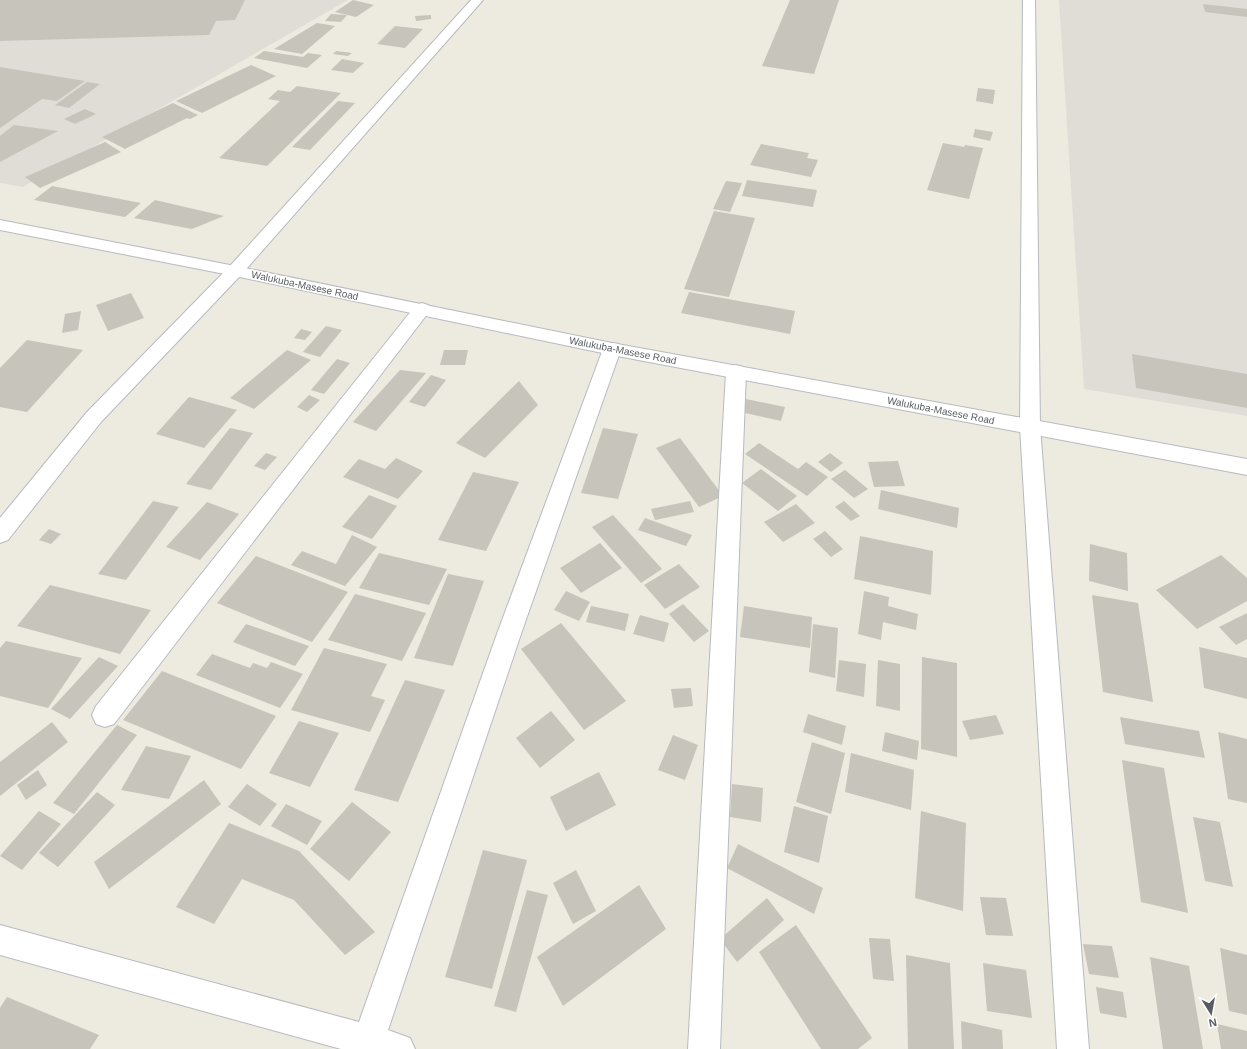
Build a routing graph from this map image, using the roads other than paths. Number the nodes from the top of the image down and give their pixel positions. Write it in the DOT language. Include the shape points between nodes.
graph roads {
  1 [pos="478,0"];
  2 [pos="1029,0"];
  3 [pos="0,225"];
  4 [pos="236,271"];
  5 [pos="422,310"];
  6 [pos="612,349"];
  7 [pos="736,372"];
  8 [pos="1030,427"];
  9 [pos="1247,467"];
  10 [pos="0,534"];
  11 [pos="105,715"];
  12 [pos="0,940"];
  13 [pos="367,1045"];
  14 [pos="400,1049"];
  15 [pos="704,1049"];
  16 [pos="1073,1049"];
  1 -- 4 [label="street"];
  2 -- 8 [label="street"];
  3 -- 4 [label="street, Walukuba-Masese Road"];
  4 -- 5 [label="street, Walukuba-Masese Road"];
  4 -- 10 [label="street" via="94,417"];
  5 -- 6 [label="street, Walukuba-Masese Road"];
  5 -- 11 [label="street"];
  6 -- 7 [label="street, Walukuba-Masese Road"];
  6 -- 13 [label="street" via="510,630"];
  7 -- 8 [label="street, Walukuba-Masese Road"];
  7 -- 15 [label="street"];
  8 -- 9 [label="street, Walukuba-Masese Road"];
  8 -- 16 [label="street"];
  12 -- 13 [label="street"];
  13 -- 14 [label="street"];
}
